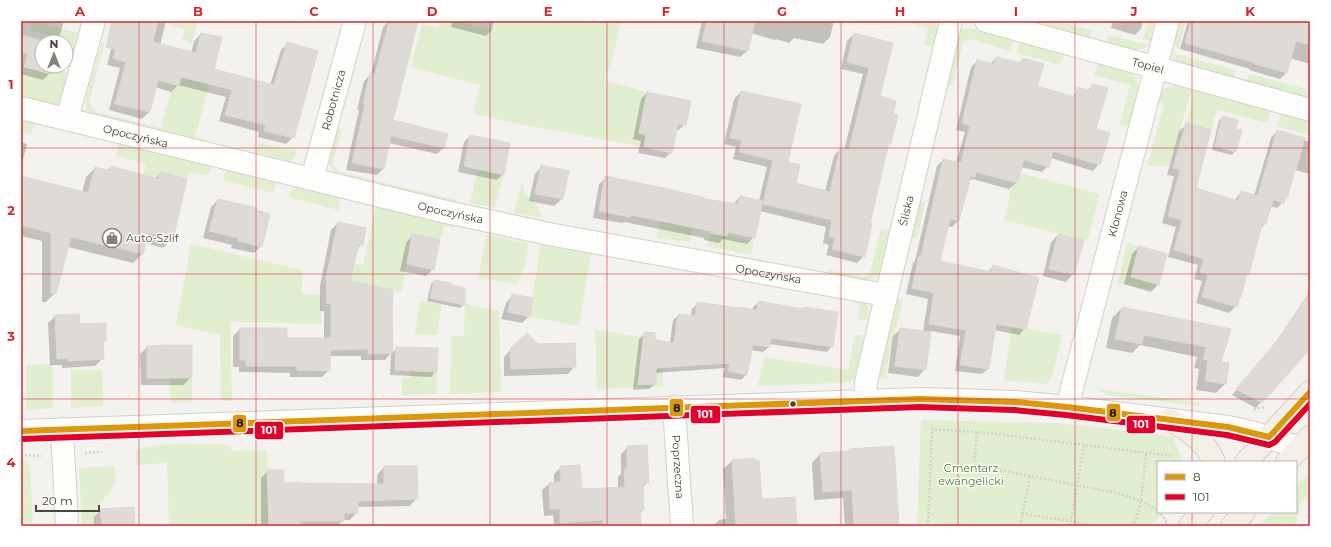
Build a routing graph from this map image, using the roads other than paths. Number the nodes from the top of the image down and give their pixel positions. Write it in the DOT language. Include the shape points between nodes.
graph roads {
  1 [pos="94,21"];
  2 [pos="354,21"];
  3 [pos="951,21"];
  4 [pos="986,21"];
  5 [pos="1168,21"];
  6 [pos="1155,68"];
  7 [pos="21,108"];
  8 [pos="1310,110"];
  9 [pos="67,119"];
  10 [pos="312,179"];
  11 [pos="885,295"];
  12 [pos="1310,392"];
  13 [pos="865,401"];
  14 [pos="674,407"];
  15 [pos="1067,407"];
  16 [pos="1169,420"];
  17 [pos="62,429"];
  18 [pos="21,431"];
  19 [pos="1266,441"];
  20 [pos="1302,449"];
  21 [pos="1214,461"];
  22 [pos="1247,461"];
  23 [pos="1201,513"];
  24 [pos="1243,513"];
  25 [pos="67,526"];
  26 [pos="682,526"];
  27 [pos="1190,526"];
  28 [pos="1232,526"];
  1 -- 9 [label="street"];
  2 -- 10 [label="street, Robotnicza"];
  3 -- 11 [label="street, Śliska"];
  4 -- 6 [label="street, Topiel"];
  5 -- 6 [label="street, Klonowa"];
  6 -- 8 [label="street, Topiel"];
  6 -- 15 [label="street, Klonowa"];
  7 -- 9 [label="street, Opoczyńska"];
  9 -- 10 [label="street, Opoczyńska"];
  10 -- 11 [label="street, Opoczyńska" via="554,235"];
  11 -- 13 [label="street, Śliska" via="866,383"];
  12 -- 19 [label="main road"];
  13 -- 14 [label="street"];
  13 -- 15 [label="street" via="965,400"];
  14 -- 17 [label="street"];
  14 -- 26 [label="street, Poprzeczna"];
  15 -- 16 [label="street"];
  16 -- 19 [label="street" via="1239,429"];
  16 -- 21 [label="main road" via="1195,435"];
  17 -- 18 [label="street"];
  17 -- 25 [label="street"];
  19 -- 20 [label="street"];
  19 -- 22 [label="main road"];
  23 -- 27 [label="main road"];
  24 -- 28 [label="main road"];
}
